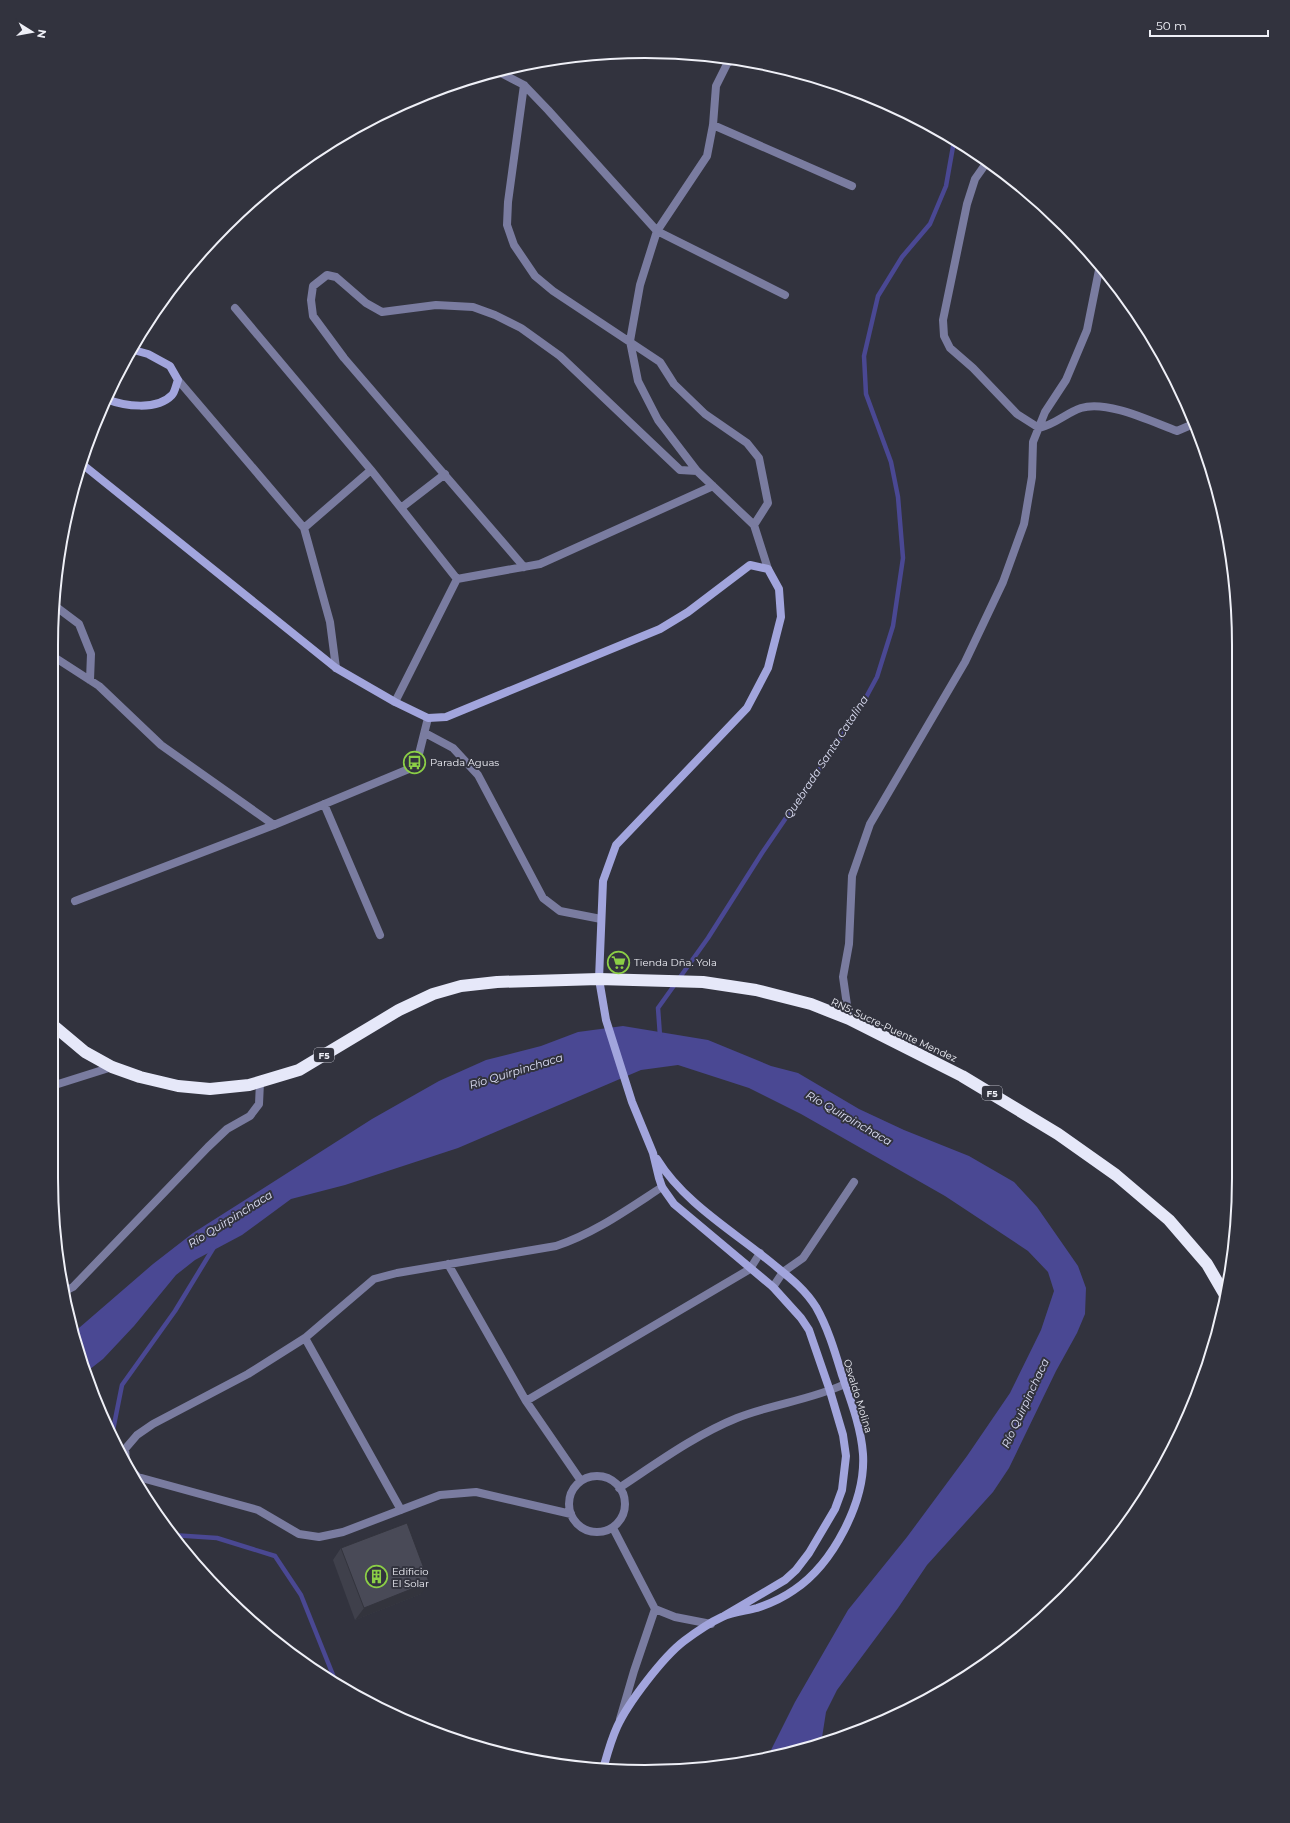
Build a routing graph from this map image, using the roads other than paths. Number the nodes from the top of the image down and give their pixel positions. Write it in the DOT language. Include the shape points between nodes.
graph roads {
  1 [pos="727,64"];
  2 [pos="505,75"];
  3 [pos="524,85"];
  4 [pos="713,124"];
  5 [pos="984,166"];
  6 [pos="852,186"];
  7 [pos="657,231"];
  8 [pos="1098,273"];
  9 [pos="785,295"];
  10 [pos="235,308"];
  11 [pos="630,341"];
  12 [pos="137,351"];
  13 [pos="178,380"];
  14 [pos="112,400"];
  15 [pos="1189,426"];
  16 [pos="1039,428"];
  17 [pos="86,467"];
  18 [pos="371,470"];
  19 [pos="697,471"];
  20 [pos="445,474"];
  21 [pos="713,486"];
  22 [pos="400,508"];
  23 [pos="754,524"];
  24 [pos="304,528"];
  25 [pos="524,567"];
  26 [pos="768,569"];
  27 [pos="458,579"];
  28 [pos="59,609"];
  29 [pos="58,659"];
  30 [pos="336,668"];
  31 [pos="90,680"];
  32 [pos="395,702"];
  33 [pos="428,718"];
  34 [pos="425,733"];
  35 [pos="324,804"];
  36 [pos="274,825"];
  37 [pos="75,901"];
  38 [pos="601,919"];
  39 [pos="380,935"];
  40 [pos="598,980"];
  41 [pos="849,1019"];
  42 [pos="58,1029"];
  43 [pos="112,1067"];
  44 [pos="260,1082"];
  45 [pos="58,1084"];
  46 [pos="653,1153"];
  47 [pos="854,1182"];
  48 [pos="662,1186"];
  49 [pos="760,1253"];
  50 [pos="448,1264"];
  51 [pos="750,1269"];
  52 [pos="783,1272"];
  53 [pos="773,1287"];
  54 [pos="68,1289"];
  55 [pos="1222,1289"];
  56 [pos="305,1338"];
  57 [pos="845,1384"];
  58 [pos="830,1390"];
  59 [pos="526,1401"];
  60 [pos="125,1449"];
  61 [pos="141,1478"];
  62 [pos="581,1481"];
  63 [pos="619,1488"];
  64 [pos="401,1510"];
  65 [pos="570,1514"];
  66 [pos="613,1528"];
  67 [pos="655,1609"];
  68 [pos="724,1616"];
  69 [pos="711,1624"];
  70 [pos="617,1726"];
  71 [pos="605,1764"];
  1 -- 4 [label="street" via="716,86"];
  2 -- 3 [label="street"];
  3 -- 7 [label="street"];
  3 -- 11 [label="street" via="508,202 507,225 514,245 534,276"];
  4 -- 6 [label="street"];
  4 -- 7 [label="street" via="707,156"];
  5 -- 16 [label="street" via="976,178 967,204 943,320 944,336 950,348 1017,414"];
  7 -- 9 [label="street"];
  7 -- 11 [label="street" via="640,285"];
  8 -- 16 [label="street" via="1087,330 1066,380 1045,412"];
  10 -- 18 [label="street"];
  11 -- 19 [label="street" via="638,381 658,420"];
  11 -- 23 [label="street" via="660,362 674,384 705,414 747,443 759,458 768,502"];
  12 -- 13 [label="main road" via="170,366"];
  13 -- 14 [label="main road" via="173,394 165,401 146,406"];
  13 -- 24 [label="street"];
  15 -- 16 [label="street" via="1177,431 1124,412 1101,407 1081,408 1052,425"];
  16 -- 41 [label="street" via="1033,442 1032,477 1024,524 1003,582 965,662 870,824 852,876 849,944 843,977"];
  17 -- 30 [label="main road"];
  18 -- 22 [label="street"];
  18 -- 24 [label="street"];
  19 -- 20 [label="street" via="680,470 560,356 521,328 473,307 436,305 382,312 366,303 336,277 326,275 314,286 311,300 312,316 344,358"];
  19 -- 21 [label="street"];
  20 -- 22 [label="street"];
  20 -- 25 [label="street"];
  21 -- 23 [label="street"];
  21 -- 25 [label="street" via="540,564"];
  22 -- 27 [label="street"];
  23 -- 26 [label="street"];
  24 -- 30 [label="street" via="330,622"];
  25 -- 27 [label="street"];
  26 -- 33 [label="main road" via="750,565 688,612 660,629 446,718"];
  26 -- 38 [label="main road" via="779,589 781,617 768,668 748,708 616,845 603,881"];
  27 -- 32 [label="street"];
  28 -- 31 [label="street" via="79,624 91,654"];
  29 -- 31 [label="street"];
  30 -- 32 [label="main road"];
  31 -- 36 [label="street" via="161,745"];
  32 -- 33 [label="main road"];
  33 -- 34 [label="street"];
  34 -- 35 [label="street" via="416,766"];
  34 -- 38 [label="street" via="453,748 478,775 543,898 560,911"];
  35 -- 36 [label="street"];
  35 -- 39 [label="street"];
  36 -- 37 [label="street"];
  38 -- 40 [label="main road"];
  40 -- 41 [label="highway, RN5: Sucre-Puente Mendez / F5" via="703,982 756,990 811,1004"];
  40 -- 44 [label="highway, RN5: Sucre-Puente Mendez / F5" via="497,982 461,986 433,994 399,1010 299,1070"];
  40 -- 46 [label="main road" via="606,1020 632,1102"];
  41 -- 55 [label="highway, RN5: Sucre-Puente Mendez / F5" via="1005,1100 1116,1175 1169,1220 1207,1264"];
  42 -- 43 [label="highway, RN5: Sucre-Puente Mendez / F5" via="85,1052"];
  43 -- 44 [label="highway, RN5: Sucre-Puente Mendez / F5" via="178,1086 210,1089"];
  43 -- 45 [label="street"];
  44 -- 54 [label="street" via="259,1104 250,1116 227,1129 208,1147"];
  46 -- 48 [label="main road"];
  46 -- 49 [label="main road, Osvaldo Molina" via="683,1193"];
  47 -- 52 [label="street" via="804,1258"];
  48 -- 50 [label="street" via="621,1214 573,1240 556,1246"];
  48 -- 51 [label="main road" via="674,1204"];
  49 -- 51 [label="street"];
  49 -- 52 [label="main road, Osvaldo Molina"];
  50 -- 56 [label="street" via="374,1279"];
  50 -- 59 [label="street"];
  51 -- 53 [label="main road"];
  51 -- 59 [label="street"];
  52 -- 53 [label="street"];
  52 -- 57 [label="main road, Osvaldo Molina" via="816,1307 832,1343"];
  53 -- 58 [label="main road" via="809,1330"];
  56 -- 60 [label="street" via="248,1374 153,1424 137,1435"];
  56 -- 64 [label="street"];
  57 -- 58 [label="street"];
  57 -- 68 [label="main road, Osvaldo Molina" via="860,1432 863,1464 857,1500 841,1535 822,1565 792,1592 760,1607"];
  58 -- 63 [label="street" via="738,1418 682,1447"];
  58 -- 68 [label="main road" via="843,1435 846,1456 842,1490 835,1510 796,1570 785,1580"];
  59 -- 62 [label="street"];
  61 -- 64 [label="street" via="258,1510 299,1534 319,1537 343,1532"];
  62 -- 63 [label="street" via="597,1476 606,1478"];
  62 -- 65 [label="street" via="570,1496"];
  63 -- 66 [label="street" via="625,1505 624,1514"];
  64 -- 65 [label="street" via="440,1495 476,1492"];
  65 -- 66 [label="street" via="578,1525 588,1531 597,1533"];
  66 -- 67 [label="street"];
  67 -- 69 [label="street" via="675,1617"];
  67 -- 70 [label="street"];
  68 -- 69 [label="main road, Osvaldo Molina"];
  69 -- 70 [label="main road, Osvaldo Molina" via="684,1641 666,1659 644,1685"];
  70 -- 71 [label="main road, Osvaldo Molina"];
}
